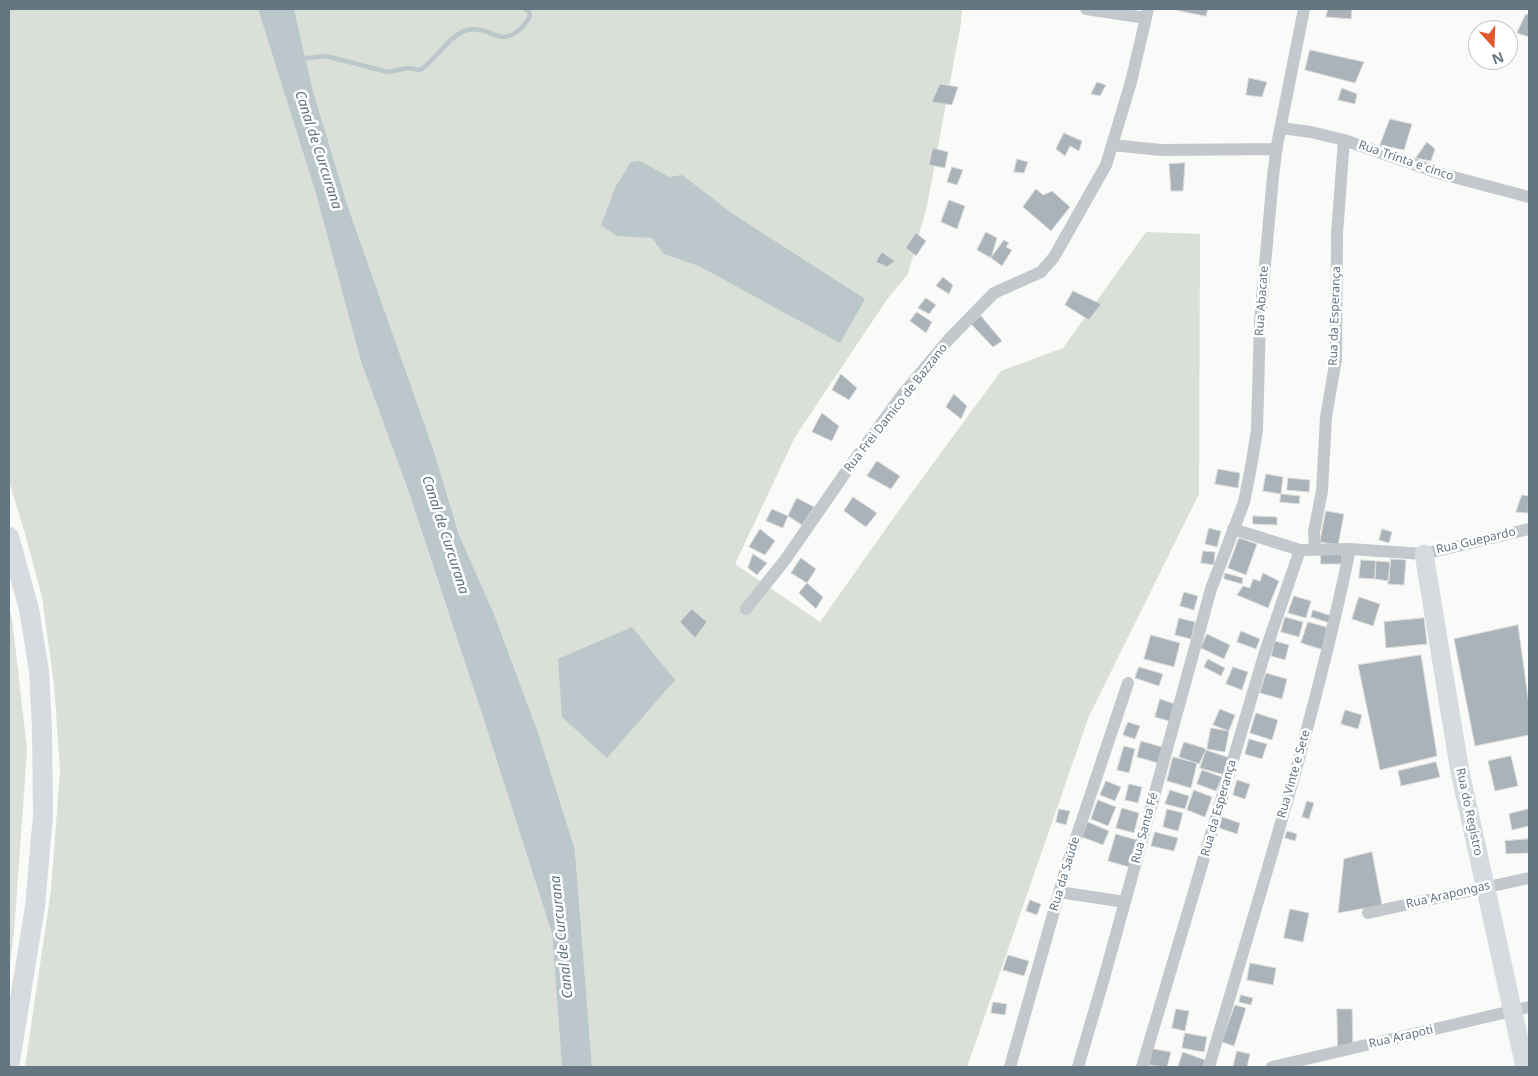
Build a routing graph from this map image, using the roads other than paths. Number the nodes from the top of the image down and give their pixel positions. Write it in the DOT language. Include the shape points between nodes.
graph roads {
  1 [pos="1086,9"];
  2 [pos="1304,9"];
  3 [pos="1147,14"];
  4 [pos="1281,128"];
  5 [pos="1344,140"];
  6 [pos="1112,144"];
  7 [pos="1277,149"];
  8 [pos="1529,197"];
  9 [pos="1233,529"];
  10 [pos="1529,529"];
  11 [pos="9,537"];
  12 [pos="1350,549"];
  13 [pos="1300,550"];
  14 [pos="1314,550"];
  15 [pos="1424,554"];
  16 [pos="1211,589"];
  17 [pos="746,608"];
  18 [pos="1128,683"];
  19 [pos="1529,878"];
  20 [pos="1485,887"];
  21 [pos="1059,892"];
  22 [pos="1125,902"];
  23 [pos="1368,913"];
  24 [pos="1521,1009"];
  25 [pos="9,1067"];
  26 [pos="1010,1067"];
  27 [pos="1078,1067"];
  28 [pos="1142,1067"];
  29 [pos="1209,1067"];
  30 [pos="1272,1067"];
  31 [pos="1525,1067"];
  1 -- 3 [label="street"];
  2 -- 4 [label="street, Rua Abacate"];
  3 -- 6 [label="street, Rua Frei Damico de Bazzano"];
  4 -- 5 [label="street, Rua Trinta e cinco"];
  4 -- 7 [label="street, Rua Abacate"];
  5 -- 8 [label="street, Rua Trinta e cinco" via="1442,174"];
  5 -- 14 [label="street, Rua da Esperança" via="1337,234 1336,359 1326,417 1322,492"];
  6 -- 7 [label="street" via="1161,150"];
  6 -- 17 [label="street, Rua Frei Damico de Bazzano" via="1106,165 1048,266 994,293 949,339 902,395 785,560"];
  7 -- 9 [label="street, Rua Abacate" via="1260,321 1257,430 1244,502"];
  9 -- 13 [label="street"];
  9 -- 16 [label="street, Rua Abacate"];
  10 -- 15 [label="street, Rua Guepardo"];
  11 -- 25 [label="main road" via="29,609 39,670 42,815 35,907"];
  12 -- 14 [label="street"];
  12 -- 15 [label="street"];
  12 -- 29 [label="street, Rua Vinte e Sete" via="1301,750"];
  13 -- 14 [label="street"];
  13 -- 28 [label="street, Rua da Esperança" via="1265,652"];
  15 -- 20 [label="street, Rua do Registro" via="1460,772"];
  16 -- 22 [label="street, Rua Santa Fé"];
  18 -- 21 [label="street, Rua da Saúde"];
  19 -- 20 [label="street, Rua Arapongas"];
  20 -- 23 [label="street, Rua Arapongas"];
  20 -- 24 [label="street, Rua do Registro"];
  21 -- 22 [label="street"];
  21 -- 26 [label="street, Rua da Saúde"];
  22 -- 27 [label="street, Rua Santa Fé"];
  24 -- 30 [label="street, Rua Arapoti"];
  24 -- 31 [label="street, Rua do Registro"];
}
